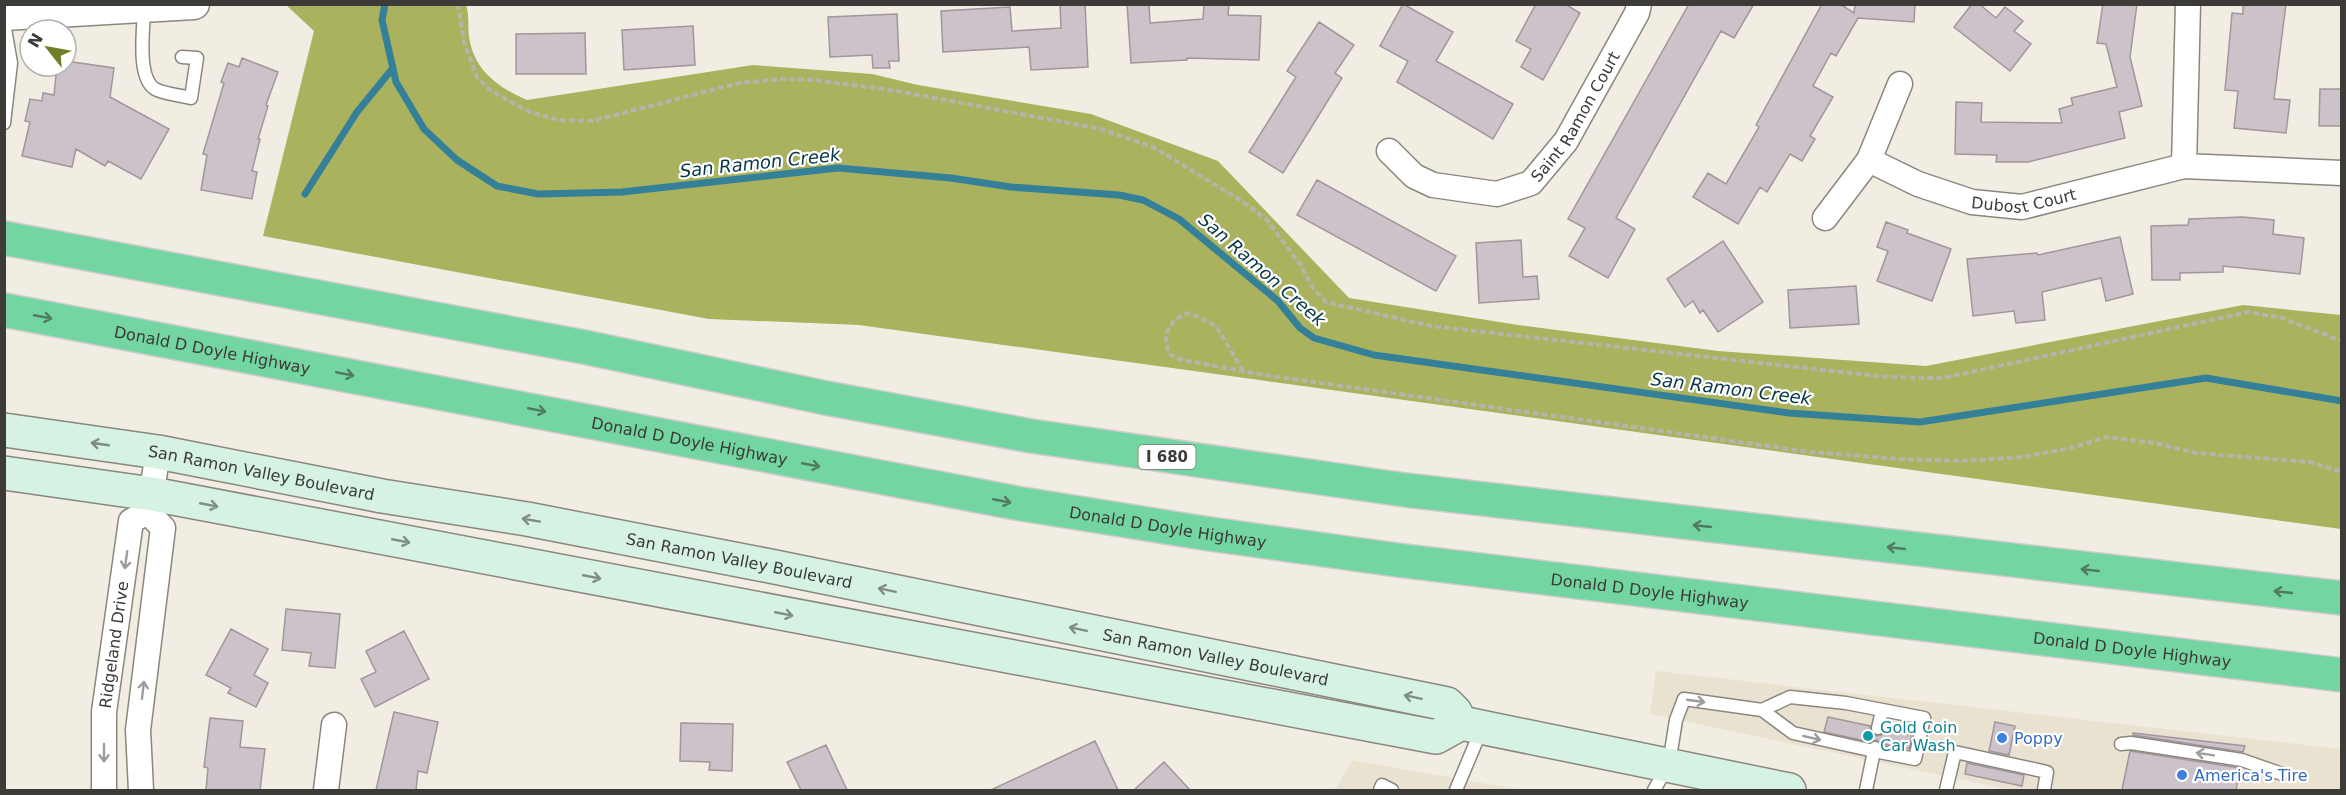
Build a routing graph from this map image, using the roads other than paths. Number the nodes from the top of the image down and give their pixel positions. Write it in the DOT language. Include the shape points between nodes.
graph roads {
  1 [pos="195,4"];
  2 [pos="1639,4"];
  3 [pos="2187,4"];
  4 [pos="144,6"];
  5 [pos="4,15"];
  6 [pos="4,23"];
  7 [pos="182,57"];
  8 [pos="1900,84"];
  9 [pos="4,123"];
  10 [pos="1389,151"];
  11 [pos="1869,160"];
  12 [pos="2184,166"];
  13 [pos="2342,173"];
  14 [pos="1825,218"];
  15 [pos="4,238"];
  16 [pos="4,310"];
  17 [pos="4,430"];
  18 [pos="158,452"];
  19 [pos="4,473"];
  20 [pos="150,503"];
  21 [pos="2342,598"];
  22 [pos="2342,675"];
  23 [pos="1762,710"];
  24 [pos="1882,711"];
  25 [pos="334,725"];
  26 [pos="1472,725"];
  27 [pos="1878,728"];
  28 [pos="2121,744"];
  29 [pos="1875,749"];
  30 [pos="2282,774"];
  31 [pos="1679,776"];
  32 [pos="104,790"];
  33 [pos="141,790"];
  34 [pos="326,790"];
  35 [pos="1380,790"];
  36 [pos="1392,790"];
  37 [pos="1456,790"];
  38 [pos="1789,790"];
  39 [pos="1866,790"];
  40 [pos="1946,790"];
  41 [pos="2044,790"];
  1 -- 4 [label="street"];
  2 -- 10 [label="street, Saint Ramon Court" via="1566,141 1531,183 1497,194 1433,185 1414,176"];
  3 -- 12 [label="street"];
  4 -- 5 [label="street"];
  4 -- 7 [label="lane" via="143,67 147,82 155,89 191,98 197,58"];
  6 -- 9 [label="lane" via="11,63"];
  8 -- 11 [label="street"];
  11 -- 12 [label="street, Dubost Court" via="1918,184 1972,202 2022,207"];
  11 -- 14 [label="street"];
  12 -- 13 [label="street, Dubost Court"];
  21 -- 15 [label="highway, I 680, one-way" via="1474,499 1043,438"];
  16 -- 22 [label="highway, Donald D Doyle Highway, one-way" via="1016,503 1191,531 1420,563"];
  18 -- 17 [label="main road, San Ramon Valley Boulevard, one-way"];
  18 -- 20 [label="street"];
  26 -- 18 [label="main road, San Ramon Valley Boulevard, one-way" via="1448,704 770,566"];
  19 -- 20 [label="main road"];
  20 -- 26 [label="main road, one-way" via="1436,737"];
  20 -- 32 [label="street, Ridgeland Drive, one-way" via="131,521 104,712"];
  33 -- 20 [label="street, Ridgeland Drive, one-way" via="138,730 163,528"];
  23 -- 24 [label="lane" via="1790,697"];
  23 -- 29 [label="lane, one-way" via="1793,733"];
  31 -- 23 [label="lane, one-way" via="1676,720 1684,699"];
  24 -- 27 [label="lane"];
  24 -- 29 [label="lane" via="1924,718 1916,759"];
  25 -- 34 [label="street"];
  26 -- 31 [label="main road"];
  26 -- 37 [label="lane"];
  30 -- 28 [label="lane, one-way" via="2242,760"];
  29 -- 39 [label="lane"];
  31 -- 38 [label="main road"];
  35 -- 36 [label="lane" via="1382,785"];
  40 -- 41 [label="lane" via="1955,752 2047,772"];
}
